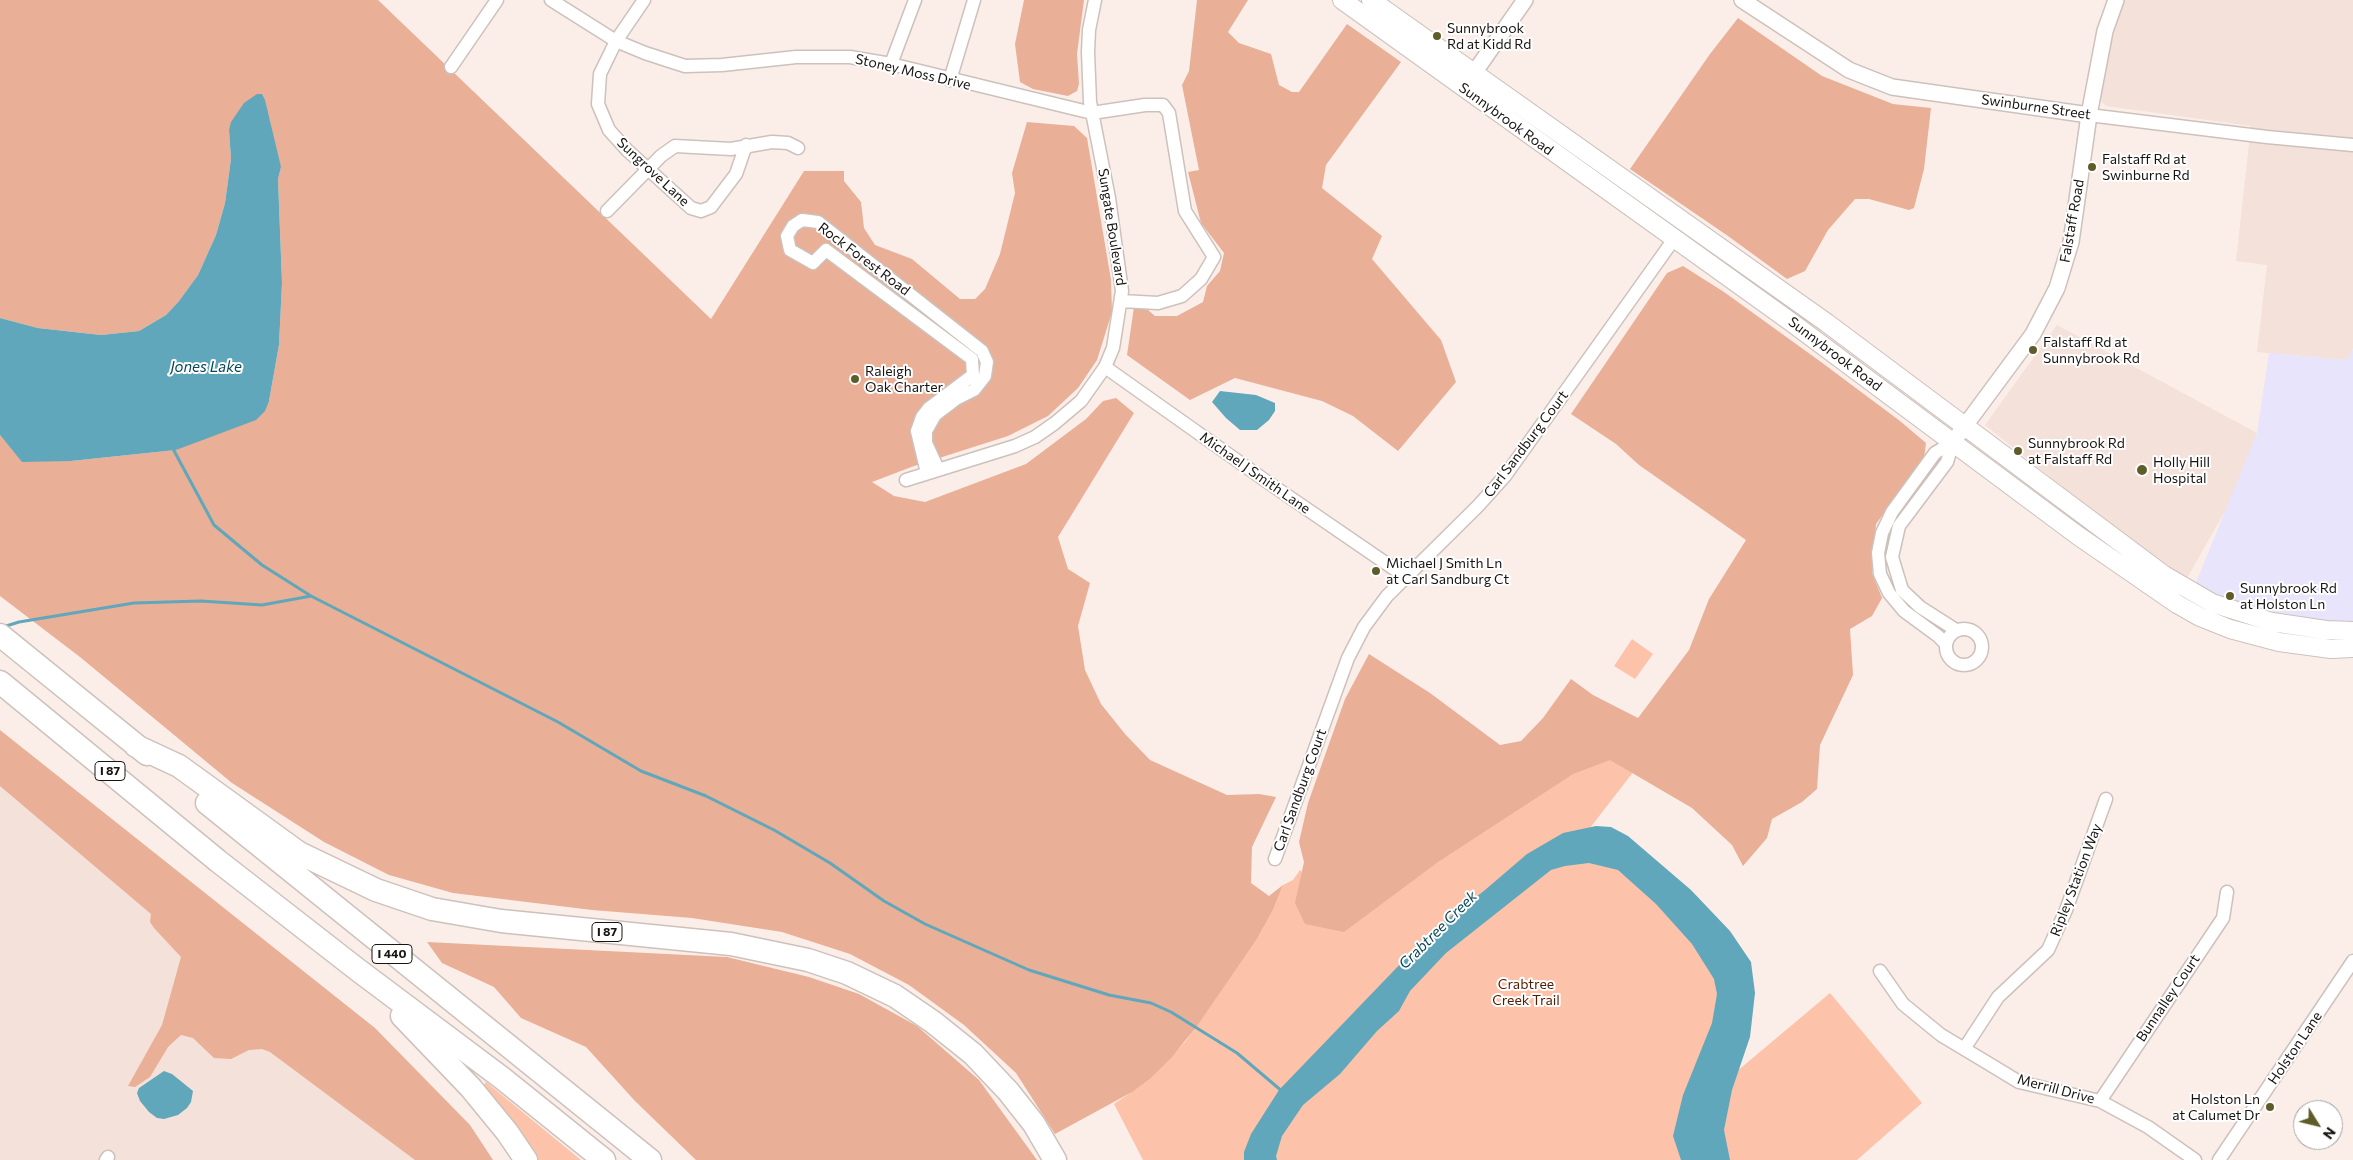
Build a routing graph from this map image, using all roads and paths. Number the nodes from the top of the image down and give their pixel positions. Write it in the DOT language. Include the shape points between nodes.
graph roads {
  1 [pos="497,0"];
  2 [pos="551,0"];
  3 [pos="644,0"];
  4 [pos="916,0"];
  5 [pos="974,0"];
  6 [pos="1095,0"];
  7 [pos="1342,0"];
  8 [pos="1371,0"];
  9 [pos="1525,0"];
  10 [pos="1742,0"];
  11 [pos="2116,0"];
  12 [pos="616,41"];
  13 [pos="891,64"];
  14 [pos="451,67"];
  15 [pos="1474,73"];
  16 [pos="950,80"];
  17 [pos="1463,88"];
  18 [pos="1092,113"];
  19 [pos="2089,115"];
  20 [pos="2353,145"];
  21 [pos="746,146"];
  22 [pos="798,148"];
  23 [pos="647,169"];
  24 [pos="607,211"];
  25 [pos="1674,239"];
  26 [pos="1758,275"];
  27 [pos="1121,301"];
  28 [pos="1105,367"];
  29 [pos="1965,426"];
  30 [pos="1953,442"];
  31 [pos="932,471"];
  32 [pos="906,480"];
  33 [pos="1406,577"];
  34 [pos="1956,630"];
  35 [pos="2353,631"];
  36 [pos="0,635"];
  37 [pos="1946,644"];
  38 [pos="2353,648"];
  39 [pos="0,682"];
  40 [pos="136,746"];
  41 [pos="2106,799"];
  42 [pos="1275,859"];
  43 [pos="2227,892"];
  44 [pos="2353,961"];
  45 [pos="358,970"];
  46 [pos="1880,971"];
  47 [pos="1964,1049"];
  48 [pos="2100,1101"];
  49 [pos="1052,1154"];
  50 [pos="526,1160"];
  51 [pos="604,1160"];
  52 [pos="650,1160"];
  53 [pos="2195,1160"];
  54 [pos="2219,1160"];
  1 -- 14 [label="street"];
  2 -- 12 [label="street, Stoney Moss Drive"];
  3 -- 12 [label="street, Sungrove Lane"];
  4 -- 13 [label="street"];
  5 -- 16 [label="street"];
  6 -- 18 [label="street, Sungate Boulevard" via="1088,52"];
  7 -- 17 [label="main road, Sunnybrook Road"];
  8 -- 15 [label="main road, Sunnybrook Road"];
  9 -- 15 [label="street"];
  10 -- 19 [label="street, Swinburne Street" via="1849,70 1892,88"];
  11 -- 19 [label="street, Falstaff Road" via="2105,31"];
  12 -- 13 [label="street, Stoney Moss Drive" via="685,66 823,56"];
  12 -- 23 [label="street, Sungrove Lane" via="600,74 598,104 609,130"];
  13 -- 16 [label="street, Stoney Moss Drive"];
  15 -- 17 [label="street"];
  15 -- 26 [label="main road, Sunnybrook Road"];
  16 -- 18 [label="street, Stoney Moss Drive"];
  17 -- 25 [label="main road, Sunnybrook Road"];
  18 -- 27 [label="street, Sungate Boulevard" via="1120,264"];
  18 -- 27 [label="street" via="1164,105 1169,113 1185,211 1214,257 1201,279 1182,296 1158,303"];
  19 -- 20 [label="street, Swinburne Street"];
  19 -- 29 [label="street, Falstaff Road" via="2071,242 2057,288 2039,325"];
  21 -- 22 [label="street" via="788,143"];
  21 -- 23 [label="street" via="731,149 675,146"];
  21 -- 23 [label="street, Sungrove Lane" via="736,174 706,210 691,208"];
  23 -- 24 [label="street"];
  25 -- 26 [label="main road" via="1691,240 1740,271"];
  25 -- 30 [label="main road, Sunnybrook Road"];
  25 -- 33 [label="street, Carl Sandburg Court" via="1504,476"];
  26 -- 29 [label="main road, Sunnybrook Road"];
  27 -- 28 [label="street, Sungate Boulevard" via="1113,348"];
  28 -- 31 [label="street, Sungate Boulevard" via="1070,411 1035,437"];
  28 -- 33 [label="street, Michael J Smith Lane"];
  29 -- 30 [label="street, Falstaff Road"];
  29 -- 35 [label="main road, Sunnybrook Road" via="2164,576 2212,603 2272,622"];
  30 -- 34 [label="street, Falstaff Road" via="1947,462 1899,526 1892,557 1902,590 1920,607"];
  30 -- 37 [label="street, Falstaff Road" via="1936,453 1892,512 1882,533 1878,553 1880,574 1889,592 1904,611"];
  30 -- 38 [label="main road, Sunnybrook Road" via="2106,556 2200,617 2230,630 2278,642 2331,649"];
  31 -- 31 [label="street, Rock Forest Road" via="926,431 936,415 974,390 985,376 987,362 982,351 818,222 802,220 787,236 790,250 813,263 826,250 972,359 973,375 922,417 917,431"];
  31 -- 32 [label="street, Sungate Boulevard"];
  33 -- 42 [label="street, Carl Sandburg Court" via="1364,627 1348,658"];
  34 -- 37 [label="street" via="1947,638"];
  34 -- 37 [label="street, Falstaff Road" via="1969,629 1979,636 1982,648 1977,660 1964,666 1954,663 1947,655"];
  36 -- 40 [label="highway, I 87"];
  39 -- 45 [label="highway, I 87" via="218,861"];
  40 -- 49 [label="highway, I 87" via="179,766 299,853 376,890 423,906 501,921 749,947 808,960 847,973 895,996 973,1054 1008,1091"];
  40 -- 52 [label="highway, I 440"];
  41 -- 47 [label="street, Ripley Station Way" via="2048,950 1998,997"];
  43 -- 48 [label="street, Bunnalley Court" via="2222,918"];
  44 -- 54 [label="street, Holston Lane"];
  45 -- 50 [label="highway, I 87" via="471,1088"];
  45 -- 51 [label="highway, I 440" via="502,1078"];
  46 -- 47 [label="street, Merrill Drive" via="1903,1004"];
  47 -- 48 [label="street, Merrill Drive" via="2019,1082"];
  48 -- 53 [label="street, Merrill Drive" via="2148,1127"];
}
